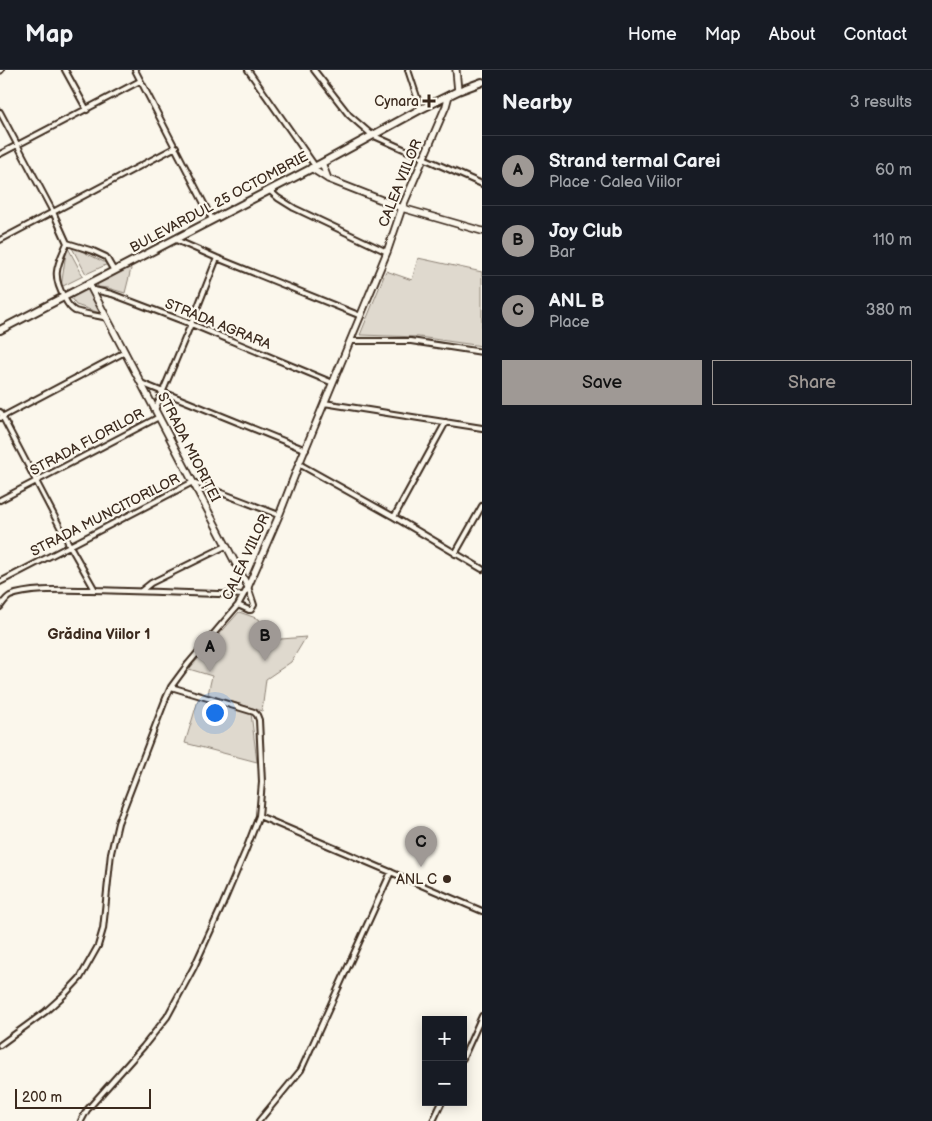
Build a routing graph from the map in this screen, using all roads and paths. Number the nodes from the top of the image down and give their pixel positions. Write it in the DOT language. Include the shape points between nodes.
graph roads {
  1 [pos="65,70"];
  2 [pos="135,70"];
  3 [pos="248,70"];
  4 [pos="314,70"];
  5 [pos="408,70"];
  6 [pos="456,70"];
  7 [pos="140,81"];
  8 [pos="482,82"];
  9 [pos="458,91"];
  10 [pos="449,95"];
  11 [pos="420,109"];
  12 [pos="87,110"];
  13 [pos="0,112"];
  14 [pos="372,135"];
  15 [pos="17,145"];
  16 [pos="176,147"];
  17 [pos="0,154"];
  18 [pos="423,158"];
  19 [pos="322,163"];
  20 [pos="313,167"];
  21 [pos="328,180"];
  22 [pos="482,184"];
  23 [pos="269,190"];
  24 [pos="402,208"];
  25 [pos="53,212"];
  26 [pos="212,219"];
  27 [pos="482,231"];
  28 [pos="176,239"];
  29 [pos="0,240"];
  30 [pos="67,242"];
  31 [pos="387,252"];
  32 [pos="217,258"];
  33 [pos="114,271"];
  34 [pos="90,284"];
  35 [pos="94,290"];
  36 [pos="64,297"];
  37 [pos="361,316"];
  38 [pos="108,318"];
  39 [pos="191,324"];
  40 [pos="0,330"];
  41 [pos="350,341"];
  42 [pos="125,352"];
  43 [pos="482,352"];
  44 [pos="141,383"];
  45 [pos="333,383"];
  46 [pos="163,392"];
  47 [pos="324,403"];
  48 [pos="154,410"];
  49 [pos="0,412"];
  50 [pos="159,417"];
  51 [pos="1,418"];
  52 [pos="446,422"];
  53 [pos="482,428"];
  54 [pos="306,450"];
  55 [pos="299,464"];
  56 [pos="37,482"];
  57 [pos="193,482"];
  58 [pos="0,500"];
  59 [pos="482,506"];
  60 [pos="279,515"];
  61 [pos="394,518"];
  62 [pos="70,546"];
  63 [pos="226,546"];
  64 [pos="455,554"];
  65 [pos="482,570"];
  66 [pos="0,582"];
  67 [pos="248,587"];
  68 [pos="96,590"];
  69 [pos="141,591"];
  70 [pos="243,595"];
  71 [pos="238,605"];
  72 [pos="0,607"];
  73 [pos="171,687"];
  74 [pos="259,816"];
  75 [pos="391,872"];
  76 [pos="482,911"];
  77 [pos="482,1016"];
  78 [pos="0,1046"];
  79 [pos="467,1049"];
  80 [pos="440,1106"];
  81 [pos="81,1121"];
  82 [pos="259,1121"];
  83 [pos="433,1121"];
  1 -- 12 [label="street"];
  2 -- 7 [label="street"];
  3 -- 20 [label="street"];
  4 -- 14 [label="street" via="349,115"];
  5 -- 11 [label="street"];
  6 -- 9 [label="street"];
  7 -- 12 [label="street"];
  7 -- 16 [label="street"];
  8 -- 9 [label="main road, BULEVARDUL 25 OCTOMBRIE"];
  9 -- 10 [label="main road, BULEVARDUL 25 OCTOMBRIE"];
  10 -- 11 [label="main road, BULEVARDUL 25 OCTOMBRIE"];
  10 -- 18 [label="street, CALEA VIILOR"];
  11 -- 14 [label="main road, BULEVARDUL 25 OCTOMBRIE"];
  12 -- 15 [label="street"];
  13 -- 15 [label="street"];
  14 -- 18 [label="street"];
  14 -- 19 [label="main road, BULEVARDUL 25 OCTOMBRIE"];
  15 -- 17 [label="street"];
  15 -- 25 [label="street"];
  16 -- 25 [label="street"];
  16 -- 26 [label="street"];
  18 -- 22 [label="street"];
  18 -- 24 [label="street, CALEA VIILOR"];
  19 -- 20 [label="main road, BULEVARDUL 25 OCTOMBRIE"];
  19 -- 21 [label="street"];
  20 -- 21 [label="street"];
  20 -- 23 [label="main road, BULEVARDUL 25 OCTOMBRIE"];
  21 -- 24 [label="street"];
  23 -- 26 [label="main road, BULEVARDUL 25 OCTOMBRIE"];
  23 -- 31 [label="street" via="294,208"];
  24 -- 27 [label="street"];
  24 -- 31 [label="street, CALEA VIILOR"];
  25 -- 29 [label="street"];
  25 -- 30 [label="street"];
  26 -- 28 [label="main road, BULEVARDUL 25 OCTOMBRIE"];
  28 -- 32 [label="street"];
  28 -- 33 [label="main road, BULEVARDUL 25 OCTOMBRIE"];
  30 -- 33 [label="street" via="106,257"];
  30 -- 36 [label="street" via="56,278"];
  31 -- 37 [label="street, CALEA VIILOR"];
  32 -- 37 [label="street"];
  32 -- 39 [label="street"];
  33 -- 34 [label="main road, BULEVARDUL 25 OCTOMBRIE"];
  34 -- 35 [label="street, STRADA MIORIȚEI"];
  34 -- 36 [label="main road, BULEVARDUL 25 OCTOMBRIE"];
  35 -- 38 [label="street, STRADA MIORIȚEI"];
  35 -- 39 [label="street, STRADA AGRARA"];
  36 -- 38 [label="street" via="75,311"];
  36 -- 40 [label="main road, BULEVARDUL 25 OCTOMBRIE"];
  37 -- 41 [label="street, CALEA VIILOR"];
  38 -- 42 [label="street, STRADA MIORIȚEI"];
  39 -- 45 [label="street, STRADA AGRARA"];
  39 -- 46 [label="street"];
  41 -- 43 [label="street" via="411,341"];
  41 -- 45 [label="street, CALEA VIILOR"];
  42 -- 44 [label="street, STRADA MIORIȚEI"];
  42 -- 51 [label="street"];
  44 -- 46 [label="street"];
  44 -- 48 [label="street, STRADA MIORIȚEI"];
  45 -- 47 [label="street, CALEA VIILOR"];
  46 -- 48 [label="street"];
  46 -- 54 [label="street"];
  47 -- 52 [label="street"];
  47 -- 54 [label="street, CALEA VIILOR"];
  48 -- 50 [label="street, STRADA MIORIȚEI"];
  49 -- 51 [label="street"];
  50 -- 56 [label="street, STRADA FLORILOR"];
  50 -- 57 [label="street, STRADA MIORIȚEI"];
  51 -- 56 [label="street"];
  52 -- 53 [label="street"];
  52 -- 61 [label="street"];
  54 -- 55 [label="street, CALEA VIILOR"];
  55 -- 60 [label="street, CALEA VIILOR"];
  55 -- 61 [label="street"];
  56 -- 58 [label="street, STRADA FLORILOR"];
  56 -- 62 [label="street"];
  57 -- 60 [label="street"];
  57 -- 62 [label="street, STRADA MUNCITORILOR"];
  57 -- 63 [label="street, STRADA MIORIȚEI"];
  59 -- 64 [label="street"];
  60 -- 67 [label="street, CALEA VIILOR"];
  61 -- 64 [label="street"];
  62 -- 66 [label="street, STRADA MUNCITORILOR"];
  62 -- 68 [label="street"];
  63 -- 67 [label="street, STRADA MIORIȚEI"];
  63 -- 69 [label="street"];
  64 -- 65 [label="street"];
  67 -- 70 [label="street, CALEA VIILOR"];
  67 -- 71 [label="street" via="254,605 252,610"];
  68 -- 69 [label="street"];
  68 -- 72 [label="street" via="28,592 10,596"];
  69 -- 70 [label="street"];
  70 -- 71 [label="street, CALEA VIILOR"];
  71 -- 73 [label="street, CALEA VIILOR"];
  73 -- 74 [label="street" via="257,715 262,782"];
  73 -- 78 [label="street, CALEA VIILOR" via="118,823 98,946 80,978 65,994"];
  74 -- 75 [label="street"];
  74 -- 81 [label="street" via="194,967 167,1017"];
  75 -- 76 [label="street"];
  75 -- 82 [label="street" via="302,1070"];
  77 -- 79 [label="street"];
  80 -- 83 [label="street"];
}
